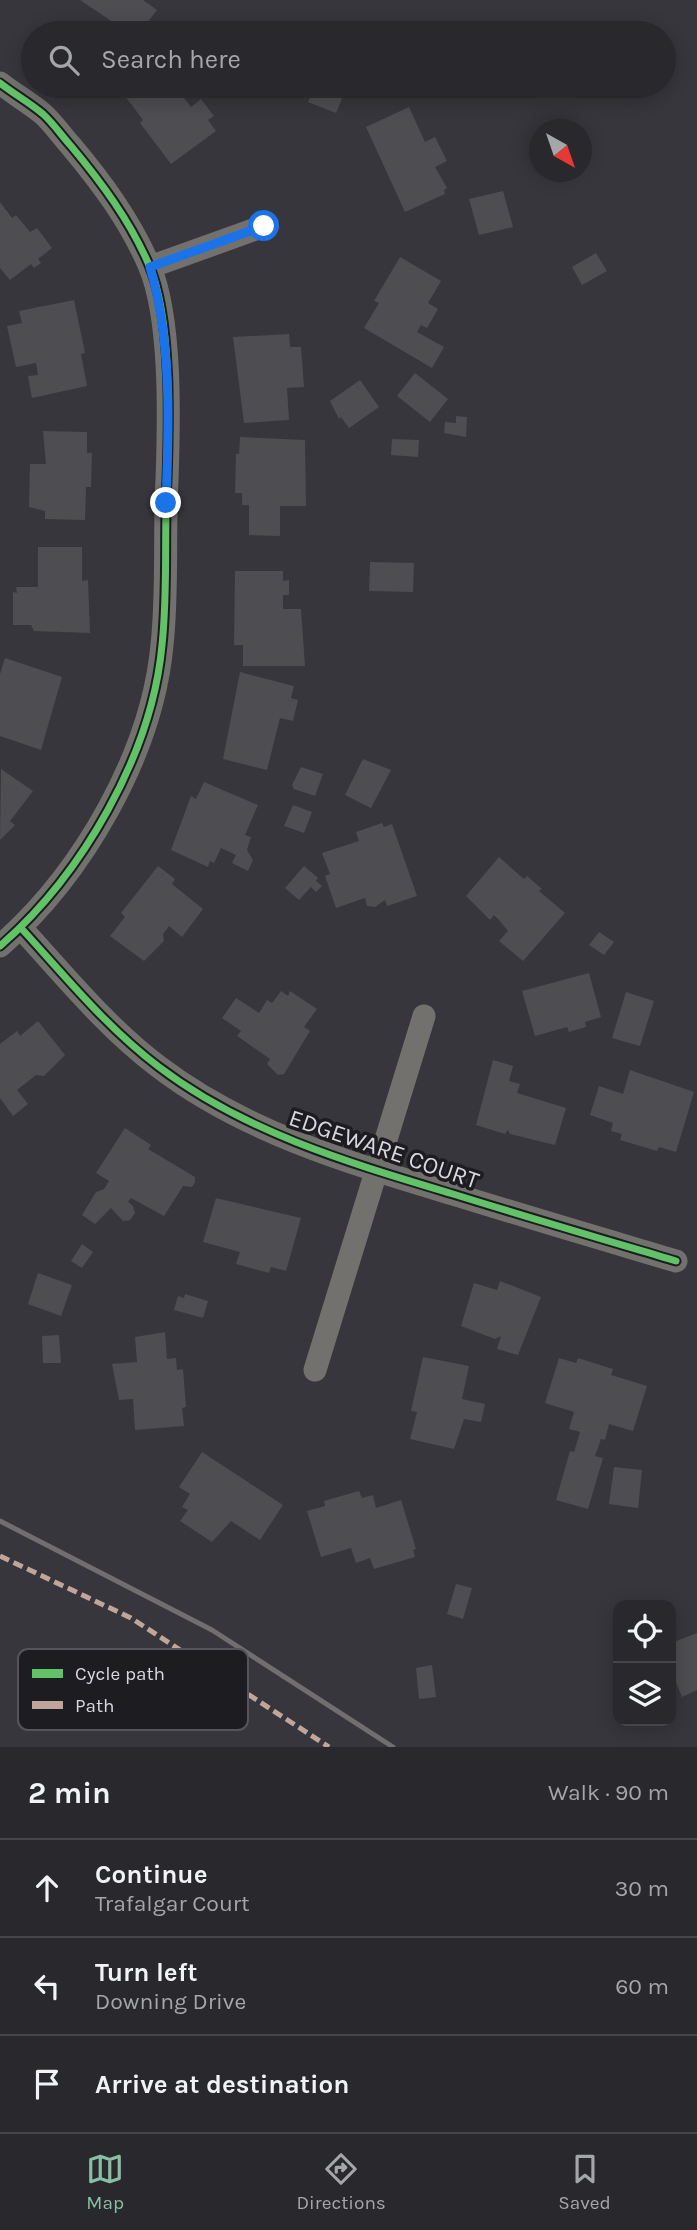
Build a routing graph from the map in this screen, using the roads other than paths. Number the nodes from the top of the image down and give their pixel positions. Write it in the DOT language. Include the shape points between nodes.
graph roads {
  1 [pos="0,83"];
  2 [pos="264,226"];
  3 [pos="150,267"];
  4 [pos="21,928"];
  5 [pos="0,946"];
  6 [pos="425,1016"];
  7 [pos="375,1171"];
  8 [pos="676,1261"];
  9 [pos="315,1370"];
  1 -- 3 [label="street" via="45,116 94,174 119,206"];
  2 -- 3 [label="street"];
  3 -- 4 [label="street" via="159,300 167,392 167,576 162,647 148,711 121,783 62,879"];
  4 -- 5 [label="street"];
  4 -- 7 [label="street, EDGEWARE COURT" via="108,1023 157,1066 200,1095 317,1153"];
  6 -- 7 [label="street"];
  7 -- 8 [label="street, EDGEWARE COURT"];
  7 -- 9 [label="street"];
}
